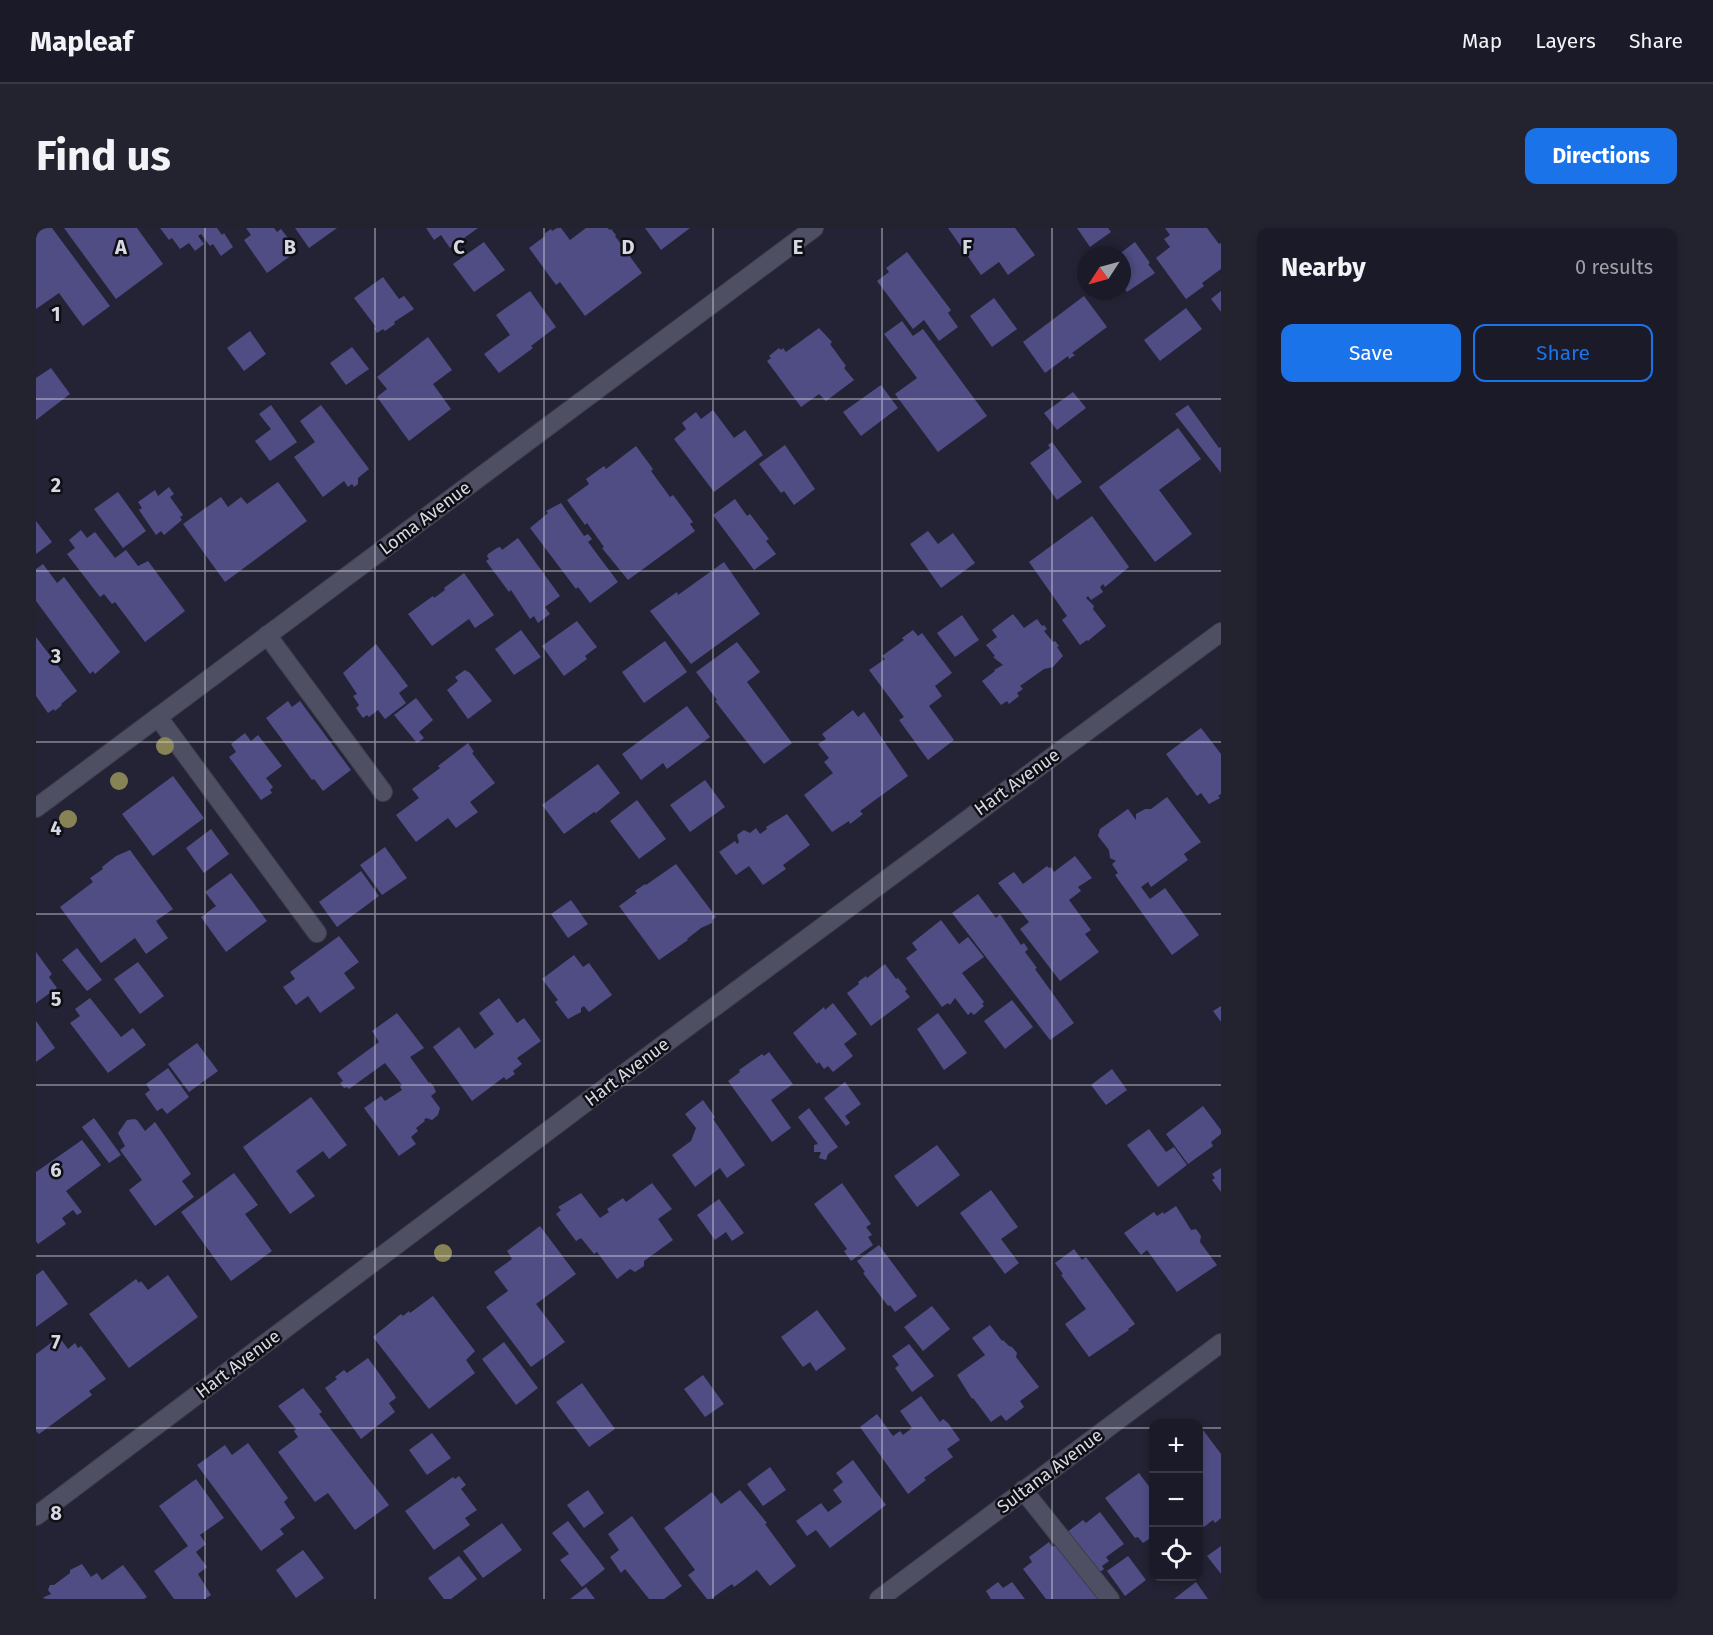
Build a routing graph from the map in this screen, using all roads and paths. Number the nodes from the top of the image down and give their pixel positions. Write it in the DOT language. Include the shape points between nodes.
graph roads {
  1 [pos="814,228"];
  2 [pos="1221,632"];
  3 [pos="267,635"];
  4 [pos="158,717"];
  5 [pos="383,792"];
  6 [pos="36,808"];
  7 [pos="316,933"];
  8 [pos="1221,1343"];
  9 [pos="1023,1490"];
  10 [pos="36,1516"];
  11 [pos="879,1599"];
  12 [pos="1110,1599"];
  1 -- 3 [label="street, Loma Avenue"];
  2 -- 10 [label="street, Hart Avenue"];
  3 -- 4 [label="street, Loma Avenue"];
  3 -- 5 [label="street"];
  4 -- 6 [label="street, Loma Avenue"];
  4 -- 7 [label="street"];
  8 -- 9 [label="street, Sultana Avenue"];
  9 -- 11 [label="street, Sultana Avenue"];
  9 -- 12 [label="street"];
}
